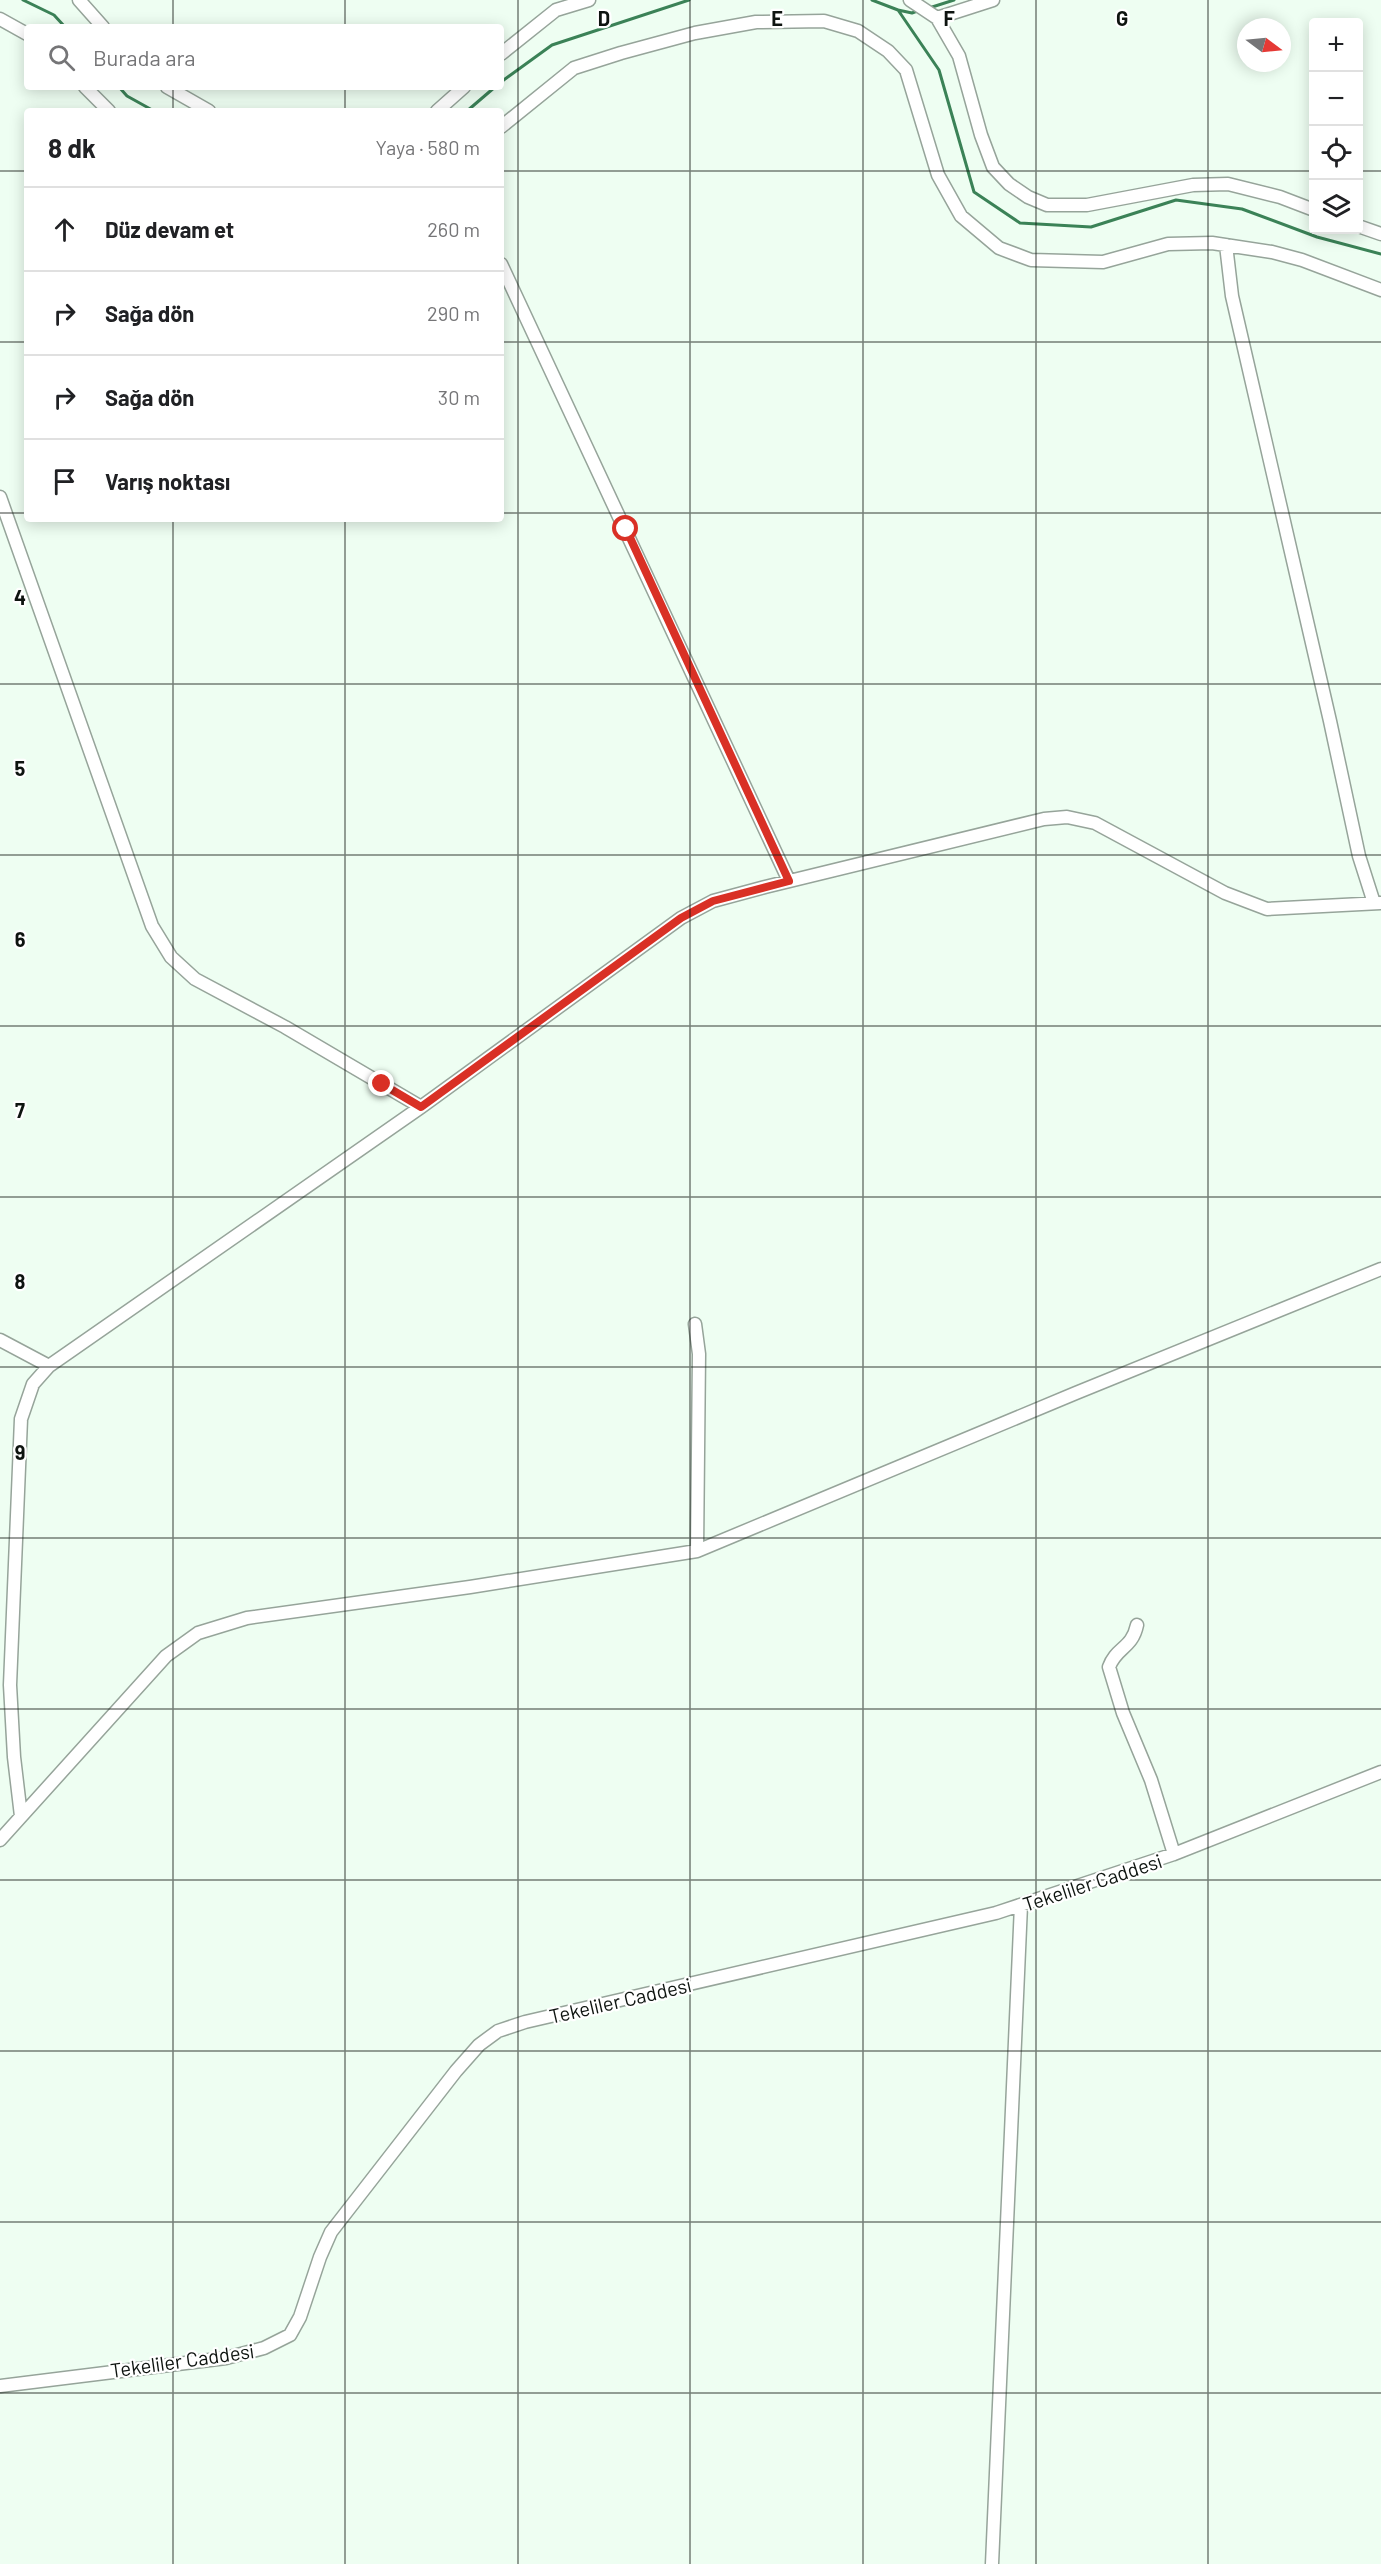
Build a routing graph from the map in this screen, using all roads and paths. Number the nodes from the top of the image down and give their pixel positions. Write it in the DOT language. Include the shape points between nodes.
graph roads {
  1 [pos="79,0"];
  2 [pos="589,0"];
  3 [pos="910,0"];
  4 [pos="993,0"];
  5 [pos="554,5"];
  6 [pos="937,18"];
  7 [pos="0,19"];
  8 [pos="100,24"];
  9 [pos="24,32"];
  10 [pos="504,51"];
  11 [pos="88,90"];
  12 [pos="172,90"];
  13 [pos="461,90"];
  14 [pos="106,108"];
  15 [pos="205,108"];
  16 [pos="440,108"];
  17 [pos="504,125"];
  18 [pos="1309,208"];
  19 [pos="1363,227"];
  20 [pos="1381,234"];
  21 [pos="1226,245"];
  22 [pos="504,270"];
  23 [pos="1381,290"];
  24 [pos="0,497"];
  25 [pos="789,881"];
  26 [pos="1378,903"];
  27 [pos="421,1107"];
  28 [pos="1381,1269"];
  29 [pos="695,1324"];
  30 [pos="0,1340"];
  31 [pos="49,1366"];
  32 [pos="697,1551"];
  33 [pos="1137,1625"];
  34 [pos="1381,1772"];
  35 [pos="21,1816"];
  36 [pos="0,1840"];
  37 [pos="1174,1854"];
  38 [pos="1022,1905"];
  39 [pos="0,2386"];
  40 [pos="992,2564"];
  1 -- 8 [label="street"];
  2 -- 5 [label="street"];
  3 -- 6 [label="street"];
  4 -- 6 [label="street"];
  5 -- 10 [label="street"];
  6 -- 18 [label="street" via="959,56 993,167 1029,197 1047,205 1088,205 1193,185 1228,184"];
  7 -- 9 [label="street"];
  11 -- 14 [label="street"];
  12 -- 15 [label="street"];
  13 -- 16 [label="street"];
  17 -- 21 [label="street" via="574,68 695,33 756,22 824,21 858,31 888,51 906,70 938,175 961,216 999,248 1031,260 1103,262 1168,244"];
  19 -- 20 [label="street"];
  21 -- 23 [label="street" via="1302,260"];
  21 -- 26 [label="street" via="1232,296 1359,856"];
  22 -- 25 [label="street"];
  24 -- 27 [label="street" via="152,926 171,957 195,979"];
  25 -- 26 [label="street" via="1044,819 1067,817 1095,823 1225,893 1267,909"];
  25 -- 27 [label="street" via="713,901 681,918"];
  27 -- 31 [label="street"];
  28 -- 32 [label="street"];
  29 -- 32 [label="street" via="699,1354"];
  30 -- 31 [label="street"];
  31 -- 35 [label="street" via="33,1384 21,1419 10,1685"];
  32 -- 35 [label="street" via="247,1618 198,1633 166,1656"];
  33 -- 37 [label="street" via="1134,1639 1115,1655 1108,1667"];
  34 -- 37 [label="street, Tekeliler Caddesi"];
  35 -- 36 [label="street"];
  37 -- 38 [label="street, Tekeliler Caddesi"];
  38 -- 39 [label="street, Tekeliler Caddesi" via="498,2031 456,2071 331,2232 290,2334 264,2348 226,2358"];
  38 -- 40 [label="street"];
}
